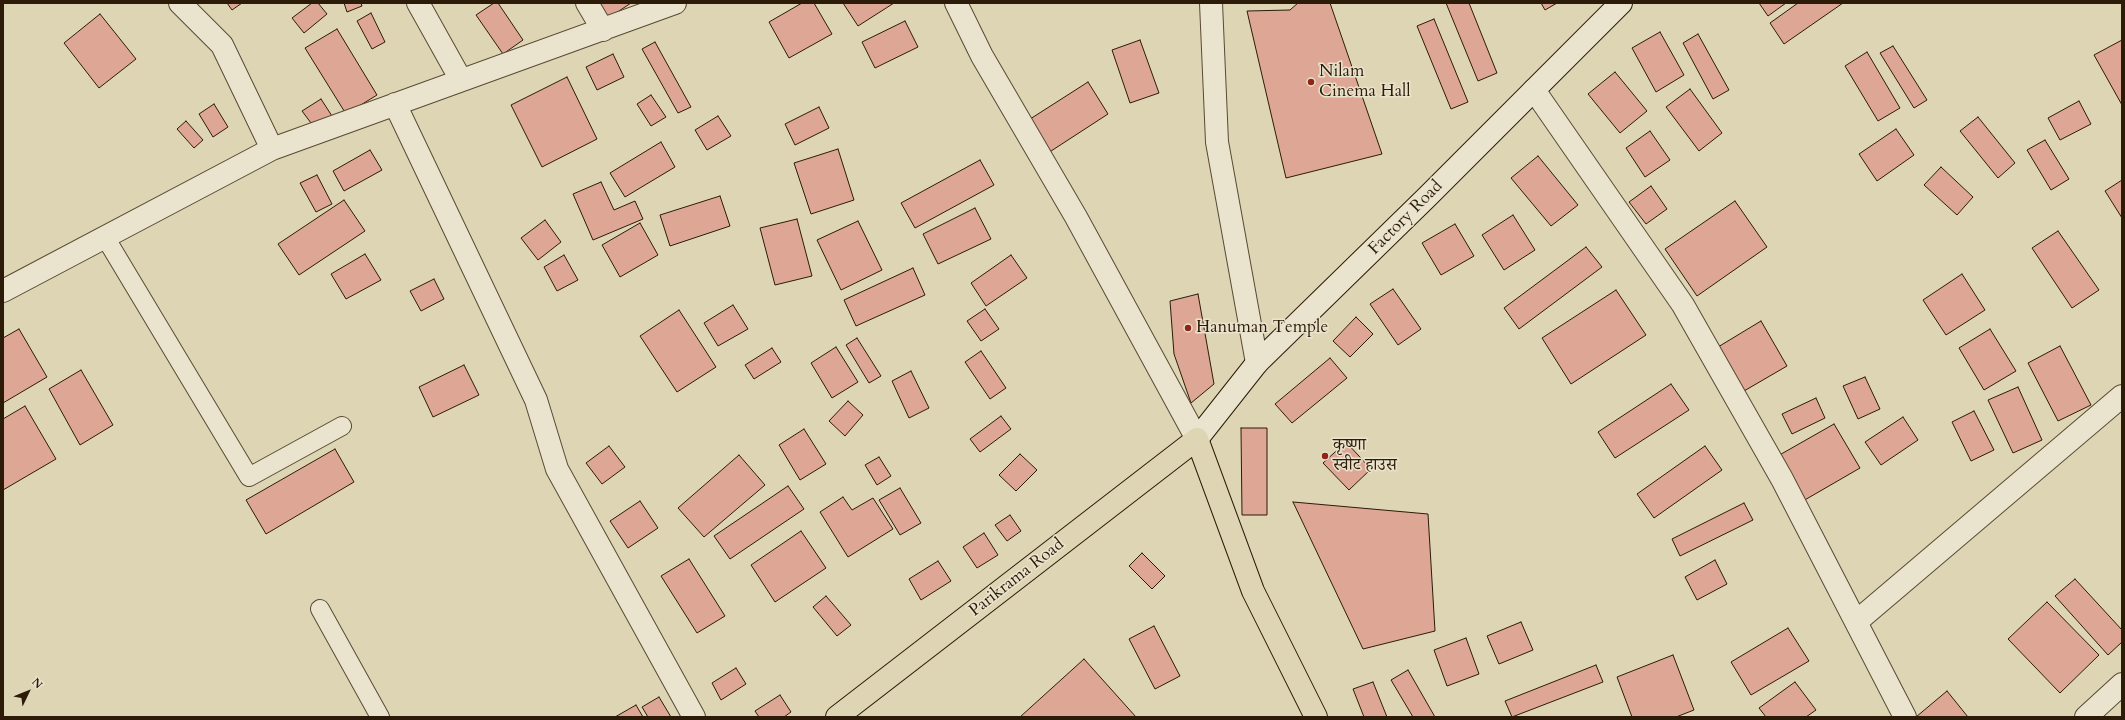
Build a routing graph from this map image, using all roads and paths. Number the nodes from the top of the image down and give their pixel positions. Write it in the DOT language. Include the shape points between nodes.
graph roads {
  1 [pos="180,3"];
  2 [pos="418,3"];
  3 [pos="587,3"];
  4 [pos="675,3"];
  5 [pos="956,3"];
  6 [pos="1211,3"];
  7 [pos="1621,3"];
  8 [pos="603,30"];
  9 [pos="461,80"];
  10 [pos="1534,90"];
  11 [pos="395,104"];
  12 [pos="272,149"];
  13 [pos="105,237"];
  14 [pos="3,291"];
  15 [pos="1257,363"];
  16 [pos="2122,396"];
  17 [pos="342,426"];
  18 [pos="1197,439"];
  19 [pos="320,609"];
  20 [pos="1856,622"];
  21 [pos="2122,684"];
  22 [pos="380,717"];
  23 [pos="694,717"];
  24 [pos="837,717"];
  25 [pos="1316,717"];
  26 [pos="1906,717"];
  27 [pos="2086,717"];
  1 -- 12 [label="street" via="222,45"];
  2 -- 9 [label="street"];
  3 -- 8 [label="street"];
  4 -- 8 [label="street"];
  5 -- 18 [label="street" via="982,56 1076,217"];
  6 -- 15 [label="street" via="1217,142"];
  7 -- 10 [label="street, Factory Road"];
  8 -- 9 [label="street"];
  9 -- 11 [label="street"];
  10 -- 15 [label="street, Factory Road"];
  10 -- 20 [label="street" via="1683,305 1782,478"];
  11 -- 12 [label="street"];
  11 -- 23 [label="street" via="536,400 557,469"];
  12 -- 13 [label="street"];
  13 -- 14 [label="street"];
  13 -- 17 [label="lane" via="249,477"];
  15 -- 18 [label="street, Factory Road"];
  16 -- 20 [label="street"];
  18 -- 24 [label="main road, Parikrama Road"];
  18 -- 25 [label="main road" via="1253,591"];
  19 -- 22 [label="lane"];
  20 -- 26 [label="street"];
  21 -- 27 [label="street"];
}
